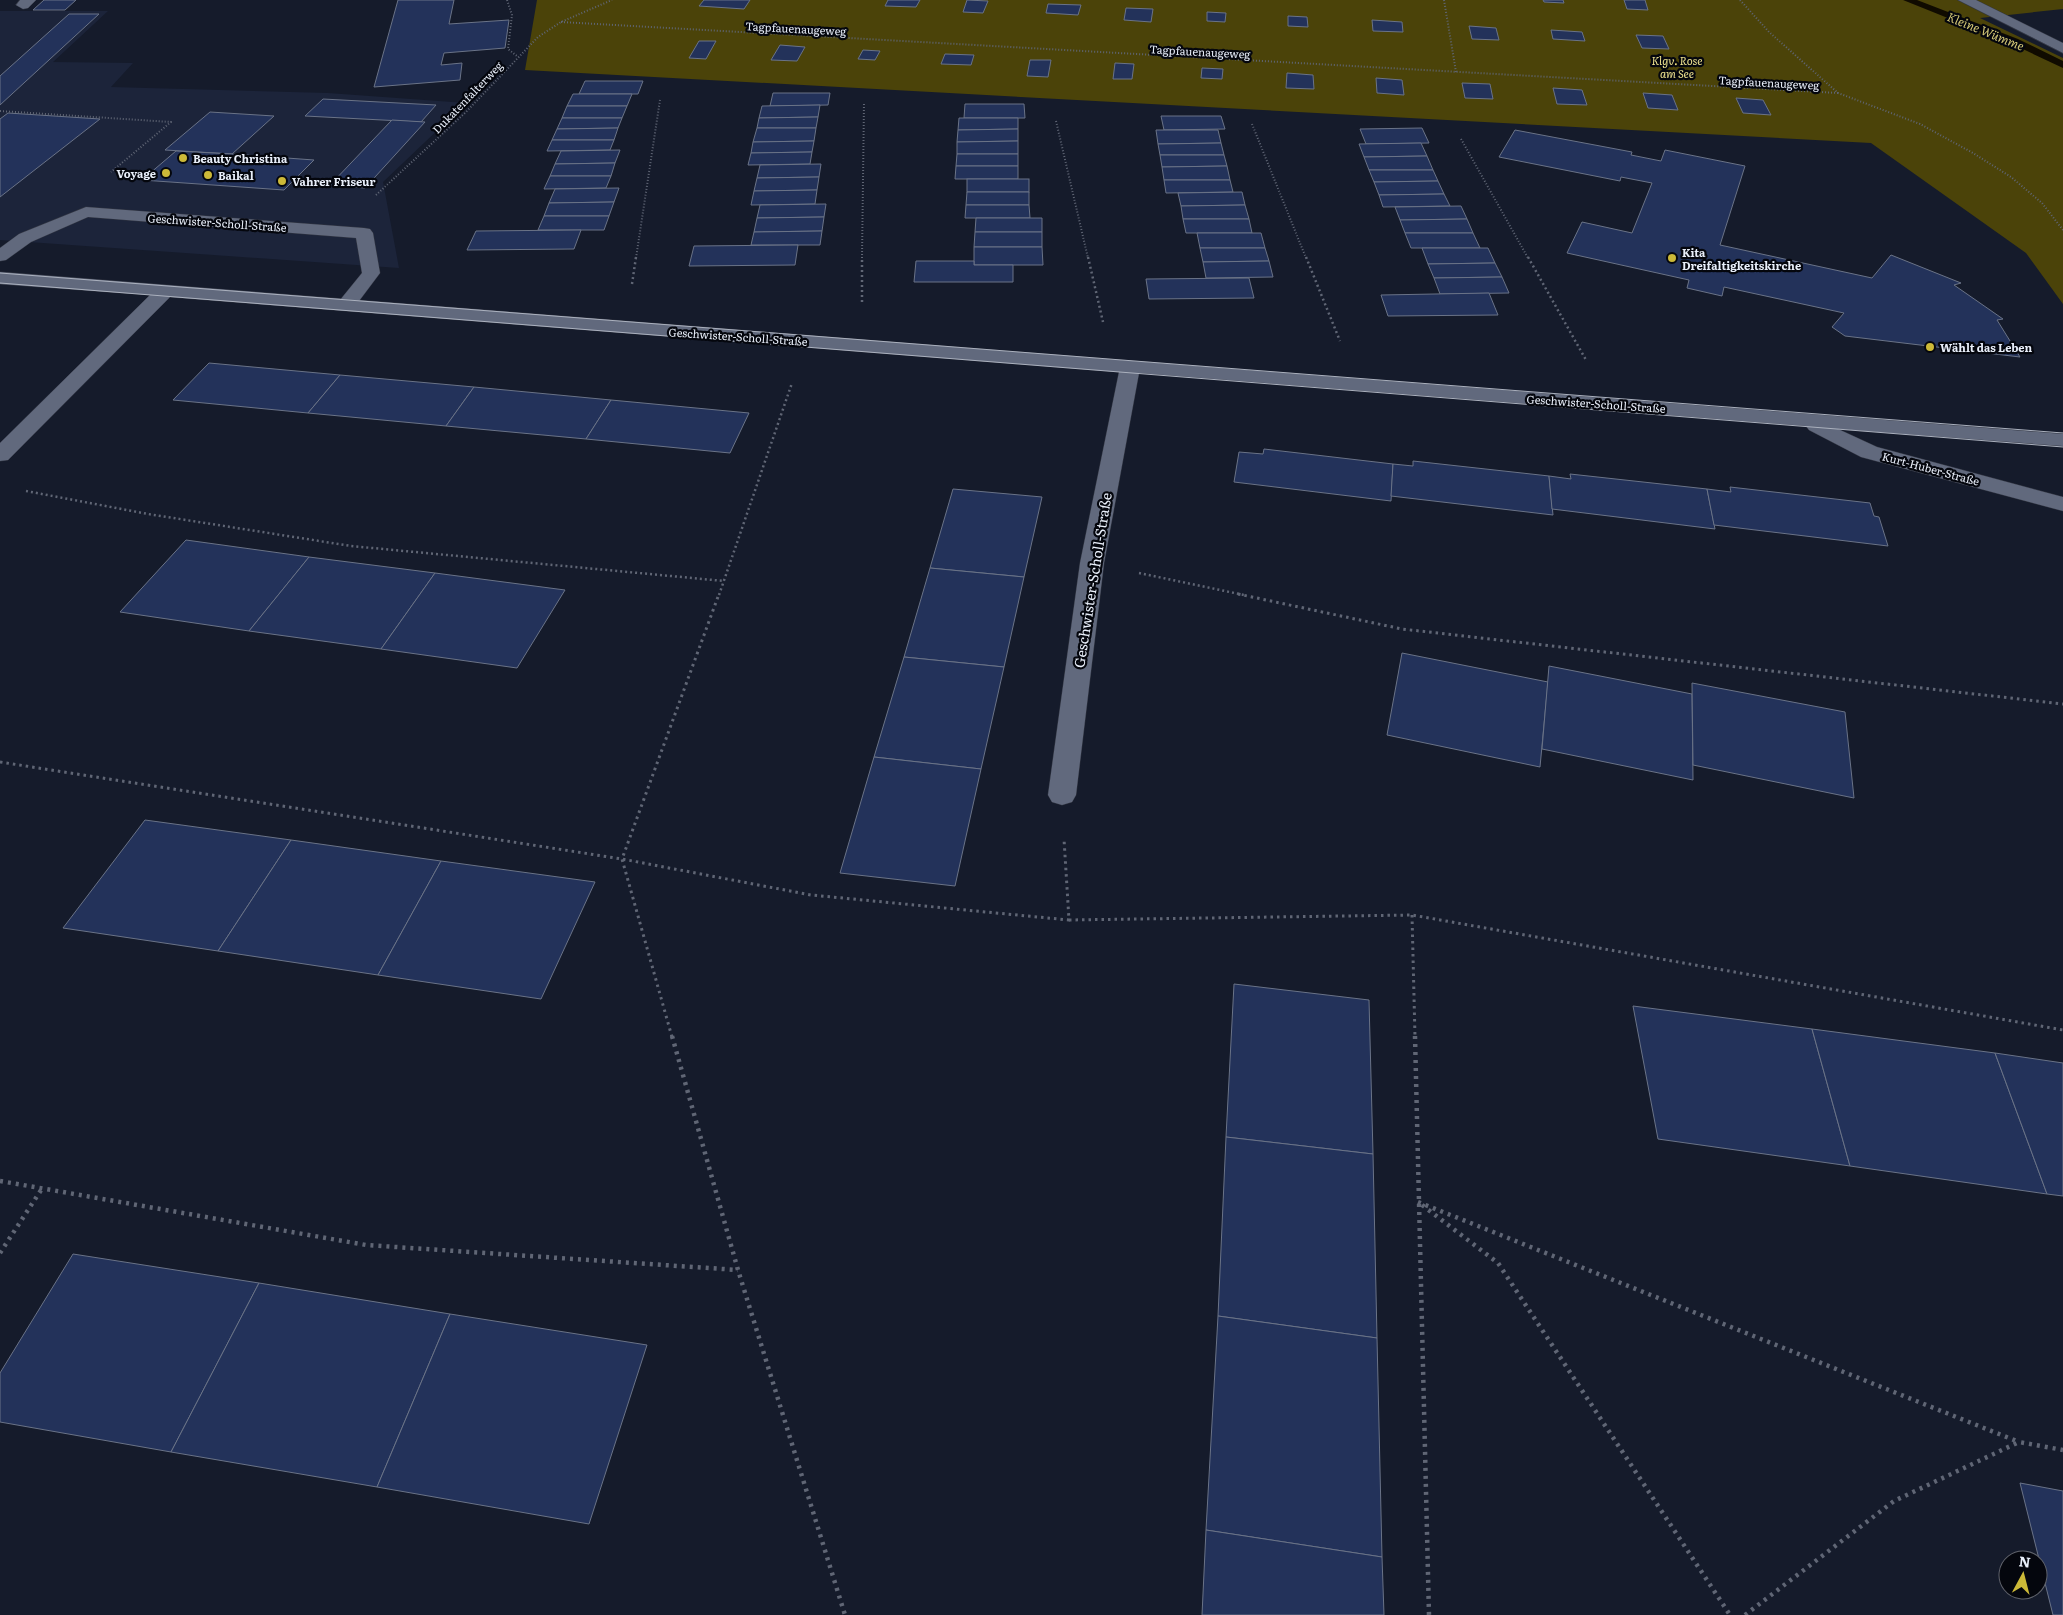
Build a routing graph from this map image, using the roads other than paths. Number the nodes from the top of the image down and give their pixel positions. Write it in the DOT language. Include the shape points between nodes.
graph roads {
  1 [pos="1965,0"];
  2 [pos="2063,49"];
  3 [pos="0,256"];
  4 [pos="0,278"];
  5 [pos="165,291"];
  6 [pos="346,305"];
  7 [pos="1130,367"];
  8 [pos="1803,420"];
  9 [pos="2063,440"];
  10 [pos="0,455"];
  11 [pos="2063,504"];
  12 [pos="1062,795"];
  1 -- 2 [label="street"];
  3 -- 6 [label="street, Geschwister-Scholl-Straße" via="24,238 86,212 364,233 371,273"];
  4 -- 5 [label="street, Geschwister-Scholl-Straße"];
  5 -- 6 [label="street, Geschwister-Scholl-Straße"];
  5 -- 10 [label="street"];
  6 -- 7 [label="street, Geschwister-Scholl-Straße"];
  7 -- 8 [label="street, Geschwister-Scholl-Straße"];
  7 -- 12 [label="street, Geschwister-Scholl-Straße" via="1092,563"];
  8 -- 9 [label="street, Geschwister-Scholl-Straße"];
  8 -- 11 [label="street, Kurt-Huber-Straße" via="1869,452"];
}
